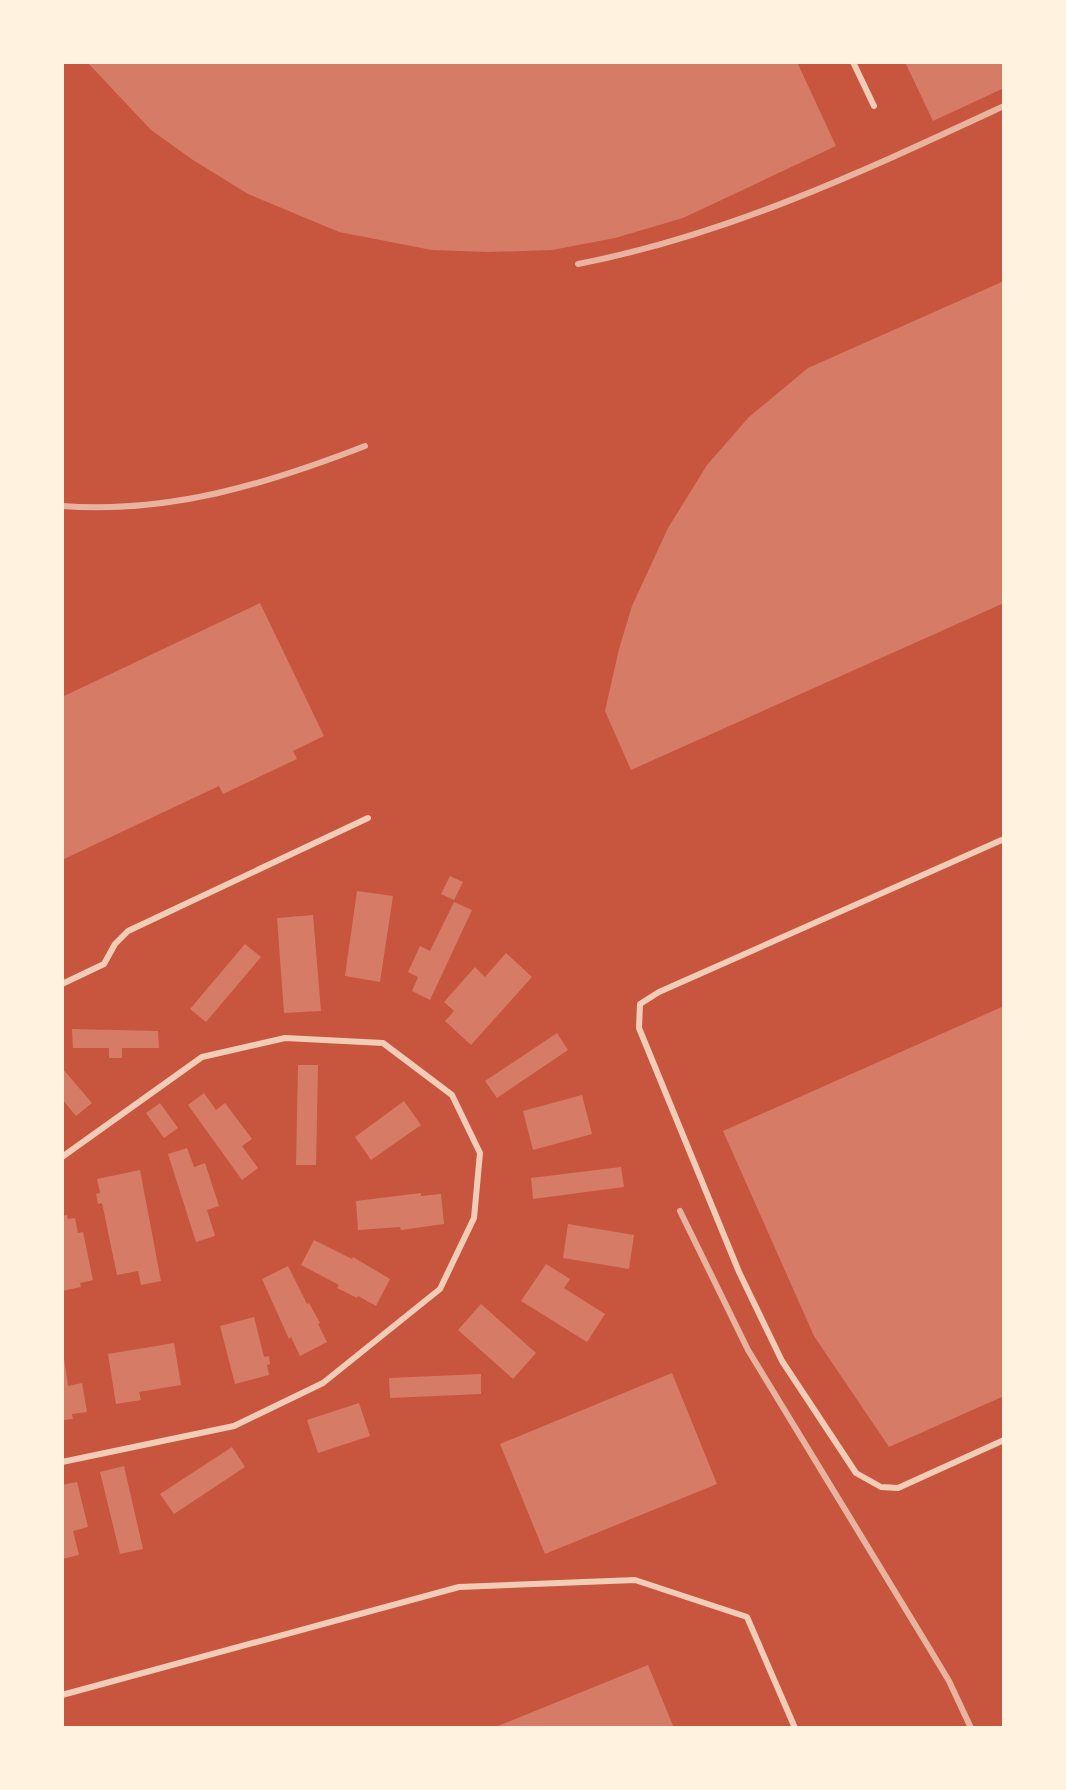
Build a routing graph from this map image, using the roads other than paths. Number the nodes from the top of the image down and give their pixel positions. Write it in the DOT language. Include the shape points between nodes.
graph roads {
  1 [pos="853,62"];
  2 [pos="874,106"];
  3 [pos="368,818"];
  4 [pos="1004,839"];
  5 [pos="62,984"];
  6 [pos="62,1157"];
  7 [pos="1004,1440"];
  8 [pos="62,1462"];
  9 [pos="62,1695"];
  10 [pos="795,1728"];
  1 -- 2 [label="lane"];
  3 -- 5 [label="lane" via="128,931 104,964"];
  4 -- 7 [label="lane" via="659,992 640,1004 639,1028 733,1258 782,1361 856,1473 881,1487 898,1488"];
  6 -- 8 [label="lane" via="202,1057 285,1038 383,1043 452,1095 480,1153 474,1218 440,1289 323,1383 234,1426"];
  9 -- 10 [label="lane" via="459,1587 635,1580 747,1617"];
}
